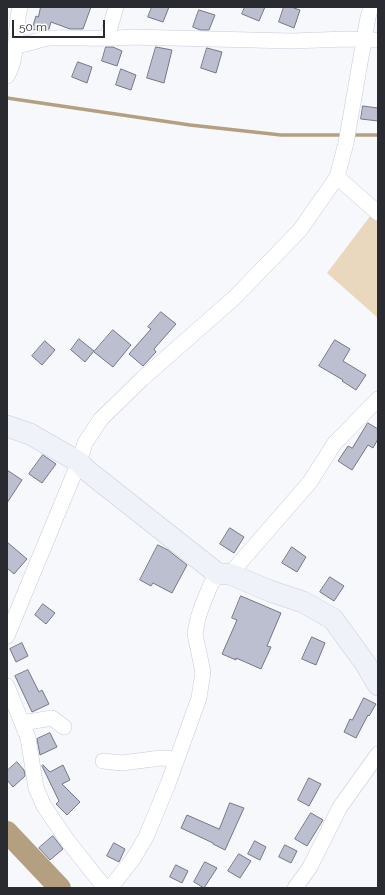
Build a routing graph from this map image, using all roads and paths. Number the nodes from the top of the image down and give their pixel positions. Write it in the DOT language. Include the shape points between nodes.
graph roads {
  1 [pos="20,7"];
  2 [pos="116,7"];
  3 [pos="371,7"];
  4 [pos="108,38"];
  5 [pos="371,40"];
  6 [pos="15,45"];
  7 [pos="7,76"];
  8 [pos="337,177"];
  9 [pos="378,213"];
  10 [pos="378,398"];
  11 [pos="7,426"];
  12 [pos="79,462"];
  13 [pos="224,574"];
  14 [pos="7,636"];
  15 [pos="378,685"];
  16 [pos="7,686"];
  17 [pos="22,723"];
  18 [pos="64,727"];
  19 [pos="378,754"];
  20 [pos="177,759"];
  21 [pos="103,761"];
  22 [pos="105,888"];
  23 [pos="110,888"];
  24 [pos="295,888"];
  1 -- 6 [label="street"];
  2 -- 4 [label="street"];
  3 -- 5 [label="street"];
  4 -- 5 [label="street"];
  4 -- 6 [label="street" via="49,38 24,46"];
  5 -- 8 [label="street"];
  6 -- 7 [label="street"];
  8 -- 9 [label="street"];
  8 -- 12 [label="street" via="300,230 234,298 101,418 86,443"];
  10 -- 13 [label="street" via="334,444 305,488"];
  11 -- 12 [label="street" via="30,434"];
  12 -- 13 [label="street"];
  12 -- 14 [label="street"];
  13 -- 15 [label="street" via="303,602 333,619"];
  13 -- 20 [label="street" via="211,584 198,618 195,634 203,672 199,698"];
  16 -- 17 [label="street"];
  17 -- 18 [label="street" via="52,718"];
  17 -- 22 [label="street" via="28,738 36,788 44,806"];
  19 -- 24 [label="street" via="340,807 310,867"];
  20 -- 21 [label="street" via="161,758 122,763"];
  20 -- 23 [label="street" via="146,837 133,859"];
}
